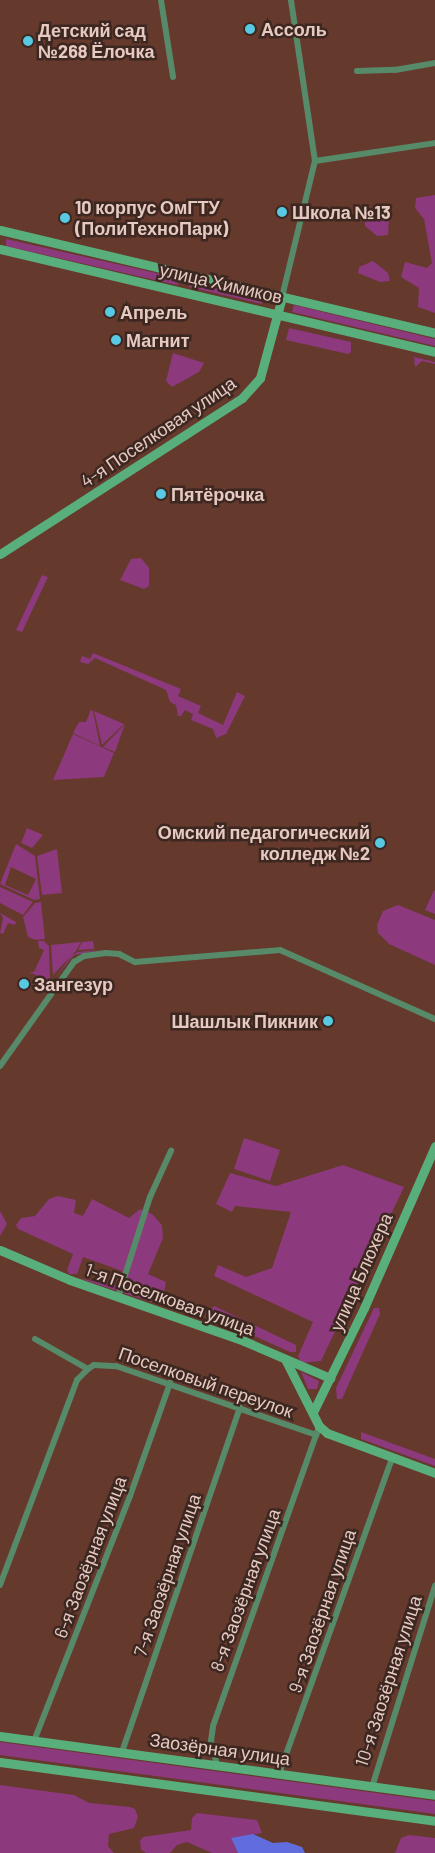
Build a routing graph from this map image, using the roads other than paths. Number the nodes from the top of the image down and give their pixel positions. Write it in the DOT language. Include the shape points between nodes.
graph roads {
  1 [pos="161,0"];
  2 [pos="291,0"];
  3 [pos="435,63"];
  4 [pos="357,71"];
  5 [pos="173,77"];
  6 [pos="435,144"];
  7 [pos="315,161"];
  8 [pos="0,230"];
  9 [pos="0,248"];
  10 [pos="186,273"];
  11 [pos="181,291"];
  12 [pos="282,297"];
  13 [pos="278,313"];
  14 [pos="435,334"];
  15 [pos="435,352"];
  16 [pos="0,554"];
  17 [pos="435,1019"];
  18 [pos="0,1066"];
  19 [pos="435,1146"];
  20 [pos="170,1151"];
  21 [pos="0,1250"];
  22 [pos="118,1297"];
  23 [pos="34,1339"];
  24 [pos="285,1359"];
  25 [pos="88,1368"];
  26 [pos="330,1378"];
  27 [pos="170,1383"];
  28 [pos="240,1408"];
  29 [pos="314,1410"];
  30 [pos="318,1431"];
  31 [pos="392,1458"];
  32 [pos="435,1473"];
  33 [pos="0,1585"];
  34 [pos="435,1586"];
  35 [pos="0,1736"];
  36 [pos="34,1741"];
  37 [pos="122,1752"];
  38 [pos="0,1762"];
  39 [pos="217,1765"];
  40 [pos="279,1774"];
  41 [pos="372,1786"];
  42 [pos="435,1796"];
  43 [pos="435,1821"];
  1 -- 5 [label="street"];
  2 -- 7 [label="street"];
  3 -- 4 [label="street" via="395,70"];
  6 -- 7 [label="street"];
  7 -- 12 [label="street"];
  8 -- 10 [label="main road, улица Химиков"];
  9 -- 11 [label="main road, улица Химиков"];
  10 -- 11 [label="main road"];
  10 -- 12 [label="main road, улица Химиков"];
  11 -- 13 [label="main road, улица Химиков"];
  12 -- 13 [label="main road, 4-я Поселковая улица"];
  12 -- 14 [label="main road, улица Химиков"];
  13 -- 15 [label="main road, улица Химиков"];
  13 -- 16 [label="main road, 4-я Поселковая улица" via="260,378 242,398"];
  17 -- 18 [label="street" via="280,950 135,962 119,954 106,953 79,958"];
  19 -- 26 [label="main road, улица Блюхера"];
  20 -- 22 [label="street" via="150,1197"];
  21 -- 22 [label="main road, 1-я Поселковая улица" via="48,1272"];
  22 -- 24 [label="main road, 1-я Поселковая улица" via="162,1310"];
  23 -- 25 [label="street"];
  24 -- 26 [label="main road, 1-я Поселковая улица"];
  24 -- 29 [label="main road"];
  25 -- 27 [label="street, Поселковый переулок" via="94,1365 116,1366"];
  25 -- 33 [label="street" via="77,1380"];
  26 -- 29 [label="main road, улица Блюхера"];
  27 -- 28 [label="street, Поселковый переулок"];
  27 -- 36 [label="street, 6-я Заозёрная улица" via="130,1496"];
  28 -- 30 [label="street, Поселковый переулок"];
  28 -- 37 [label="street, 7-я Заозёрная улица"];
  29 -- 30 [label="main road"];
  30 -- 31 [label="main road"];
  30 -- 39 [label="street, 8-я Заозёрная улица" via="213,1726 212,1741"];
  31 -- 32 [label="main road"];
  31 -- 40 [label="street, 9-я Заозёрная улица"];
  34 -- 41 [label="street, 10-я Заозёрная улица"];
  35 -- 36 [label="main road, Заозёрная улица"];
  36 -- 37 [label="main road, Заозёрная улица"];
  37 -- 39 [label="main road, Заозёрная улица"];
  38 -- 43 [label="main road"];
  39 -- 40 [label="main road, Заозёрная улица"];
  40 -- 41 [label="main road, Заозёрная улица"];
  41 -- 42 [label="main road, Заозёрная улица"];
}
